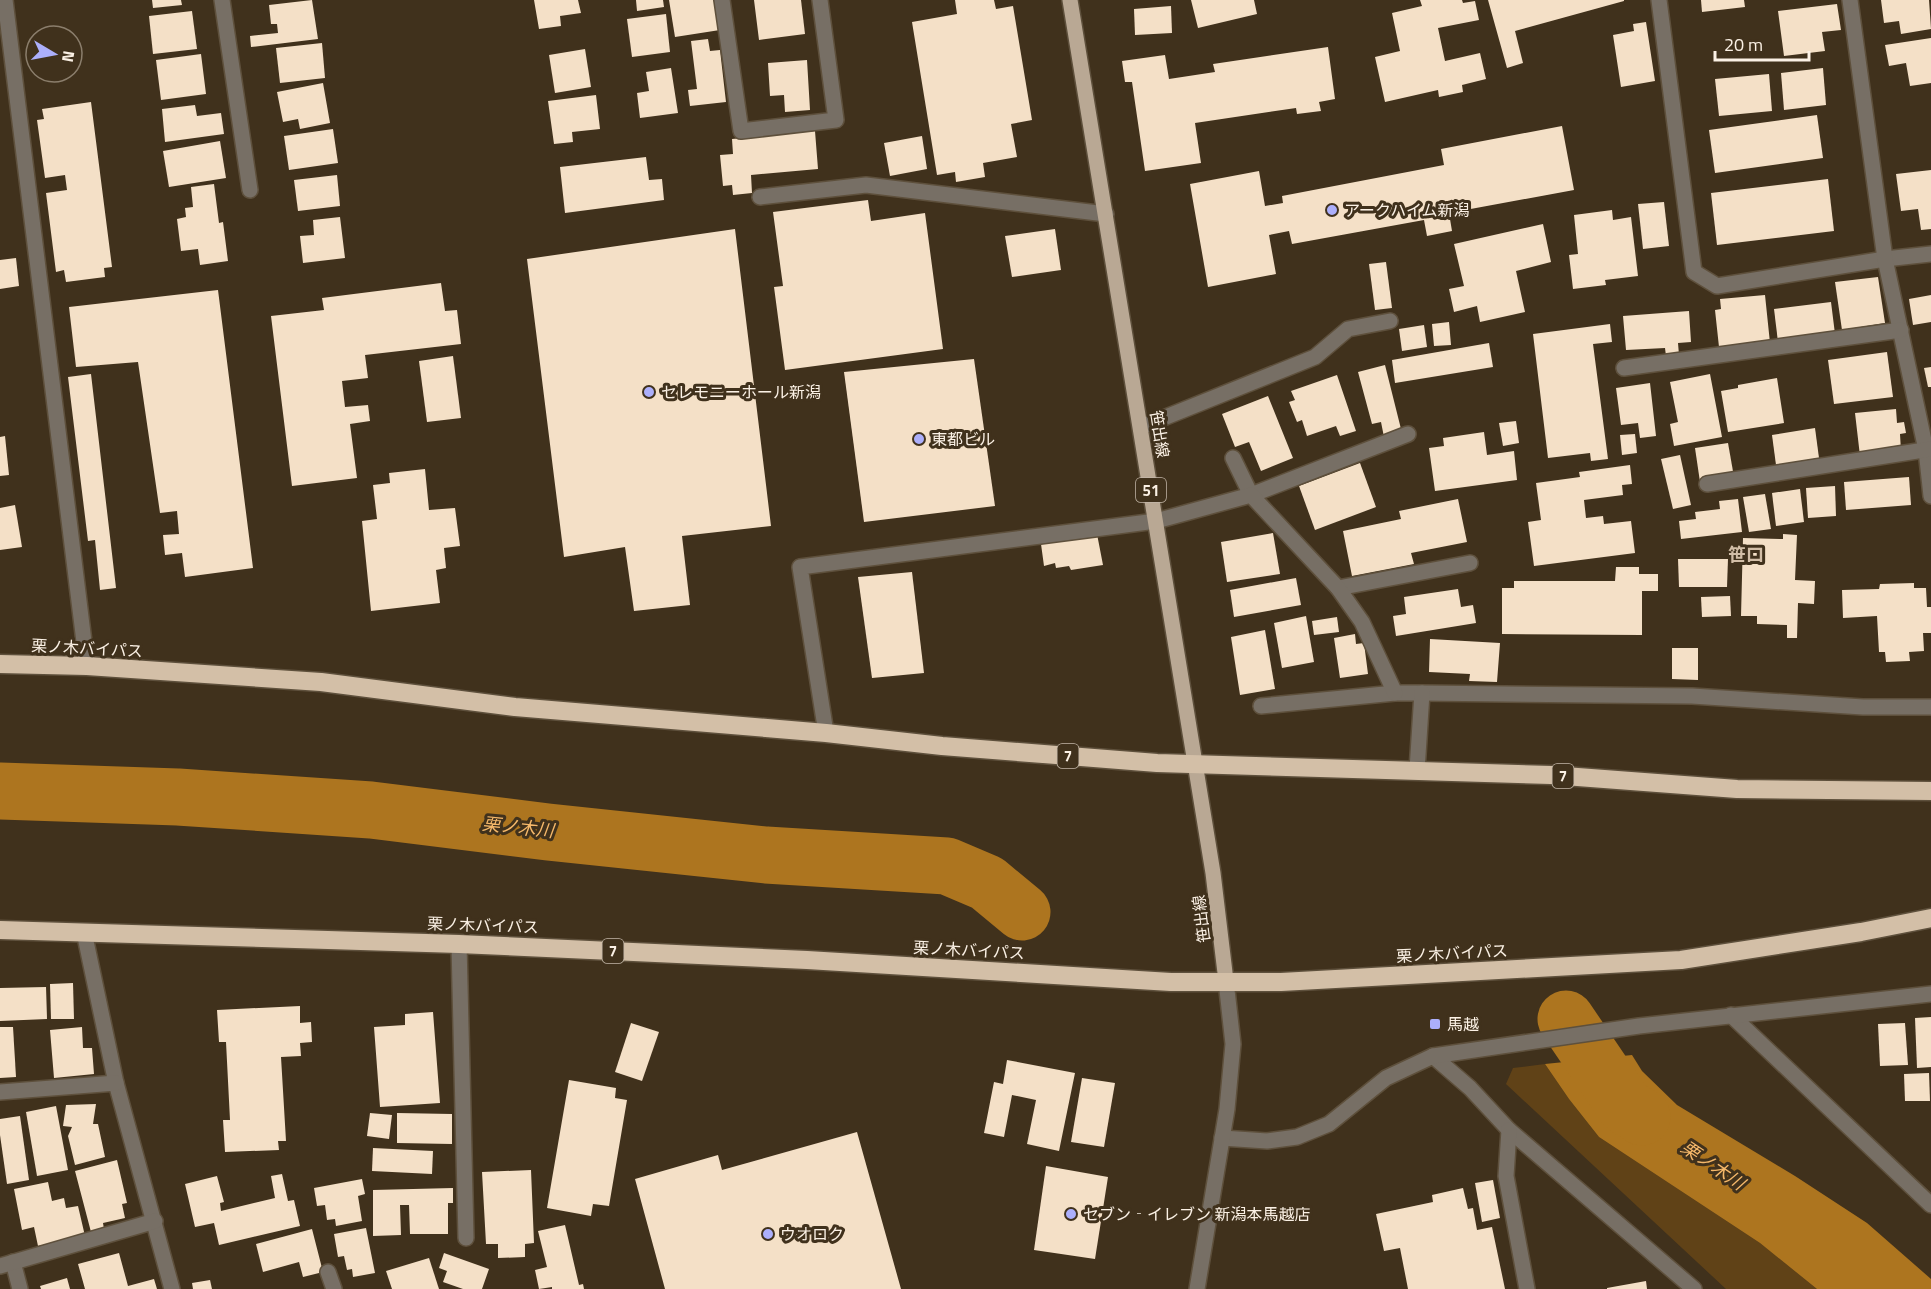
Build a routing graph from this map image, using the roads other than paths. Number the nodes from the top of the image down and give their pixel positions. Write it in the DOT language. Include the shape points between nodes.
graph roads {
  1 [pos="5,0"];
  2 [pos="222,0"];
  3 [pos="722,0"];
  4 [pos="820,0"];
  5 [pos="1070,0"];
  6 [pos="1659,0"];
  7 [pos="1851,0"];
  8 [pos="250,190"];
  9 [pos="760,197"];
  10 [pos="1106,214"];
  11 [pos="1931,254"];
  12 [pos="1885,259"];
  13 [pos="1390,321"];
  14 [pos="1901,330"];
  15 [pos="1624,368"];
  16 [pos="1141,427"];
  17 [pos="1408,434"];
  18 [pos="1929,450"];
  19 [pos="1233,458"];
  20 [pos="1707,484"];
  21 [pos="1251,495"];
  22 [pos="1931,496"];
  23 [pos="1156,521"];
  24 [pos="1470,563"];
  25 [pos="1338,588"];
  26 [pos="0,664"];
  27 [pos="87,666"];
  28 [pos="1395,693"];
  29 [pos="1422,693"];
  30 [pos="1261,706"];
  31 [pos="1931,707"];
  32 [pos="826,733"];
  33 [pos="1195,763"];
  34 [pos="1417,770"];
  35 [pos="1931,791"];
  36 [pos="1931,918"];
  37 [pos="0,930"];
  38 [pos="84,932"];
  39 [pos="459,944"];
  40 [pos="1226,981"];
  41 [pos="1931,994"];
  42 [pos="1731,1016"];
  43 [pos="1433,1056"];
  44 [pos="116,1083"];
  45 [pos="0,1092"];
  46 [pos="1509,1130"];
  47 [pos="1222,1138"];
  48 [pos="1931,1204"];
  49 [pos="155,1221"];
  50 [pos="466,1238"];
  51 [pos="6,1264"];
  52 [pos="328,1272"];
  53 [pos="20,1289"];
  54 [pos="172,1289"];
  55 [pos="334,1289"];
  56 [pos="1197,1289"];
  57 [pos="1527,1289"];
  58 [pos="1694,1289"];
  1 -- 27 [label="street"];
  2 -- 8 [label="street"];
  3 -- 4 [label="street" via="741,131 836,120"];
  5 -- 10 [label="main road, 笹出線 / 51"];
  6 -- 12 [label="street" via="1694,272 1718,286"];
  7 -- 12 [label="street"];
  9 -- 10 [label="street" via="866,185"];
  10 -- 16 [label="main road, 笹出線 / 51"];
  11 -- 12 [label="street"];
  12 -- 14 [label="street"];
  13 -- 16 [label="street" via="1348,329 1315,357"];
  14 -- 15 [label="street"];
  14 -- 18 [label="street"];
  16 -- 23 [label="main road, 笹出線 / 51"];
  17 -- 21 [label="street"];
  18 -- 20 [label="street"];
  18 -- 22 [label="street"];
  19 -- 21 [label="street"];
  21 -- 23 [label="street"];
  21 -- 25 [label="street"];
  23 -- 32 [label="street" via="800,567"];
  23 -- 33 [label="main road, 笹出線 / 51"];
  24 -- 25 [label="street"];
  25 -- 28 [label="street" via="1362,622"];
  26 -- 27 [label="highway, 栗ノ木バイパス / 7"];
  27 -- 32 [label="highway, 栗ノ木バイパス / 7" via="321,682 515,707"];
  28 -- 29 [label="street"];
  28 -- 30 [label="street"];
  29 -- 31 [label="street" via="1692,696 1863,707"];
  29 -- 34 [label="street"];
  32 -- 33 [label="highway, 栗ノ木バイパス / 7" via="976,749"];
  33 -- 34 [label="highway, 栗ノ木バイパス / 7"];
  33 -- 40 [label="main road, 笹出線 / 51"];
  34 -- 35 [label="highway, 栗ノ木バイパス / 7" via="1737,789"];
  36 -- 40 [label="highway, 栗ノ木バイパス / 7" via="1681,960 1281,982"];
  37 -- 38 [label="highway, 栗ノ木バイパス / 7"];
  38 -- 39 [label="highway, 栗ノ木バイパス / 7"];
  38 -- 44 [label="street"];
  39 -- 40 [label="highway, 栗ノ木バイパス / 7" via="1171,982"];
  39 -- 50 [label="street"];
  40 -- 47 [label="street" via="1233,1044"];
  41 -- 42 [label="street"];
  42 -- 43 [label="street"];
  42 -- 48 [label="street"];
  43 -- 46 [label="street"];
  43 -- 47 [label="street" via="1386,1078 1329,1124 1297,1137 1267,1141"];
  44 -- 45 [label="street"];
  44 -- 49 [label="street"];
  46 -- 57 [label="street" via="1506,1176"];
  46 -- 58 [label="street"];
  47 -- 56 [label="street"];
  49 -- 51 [label="street"];
  49 -- 54 [label="street"];
  51 -- 53 [label="street"];
  52 -- 55 [label="street"];
}
